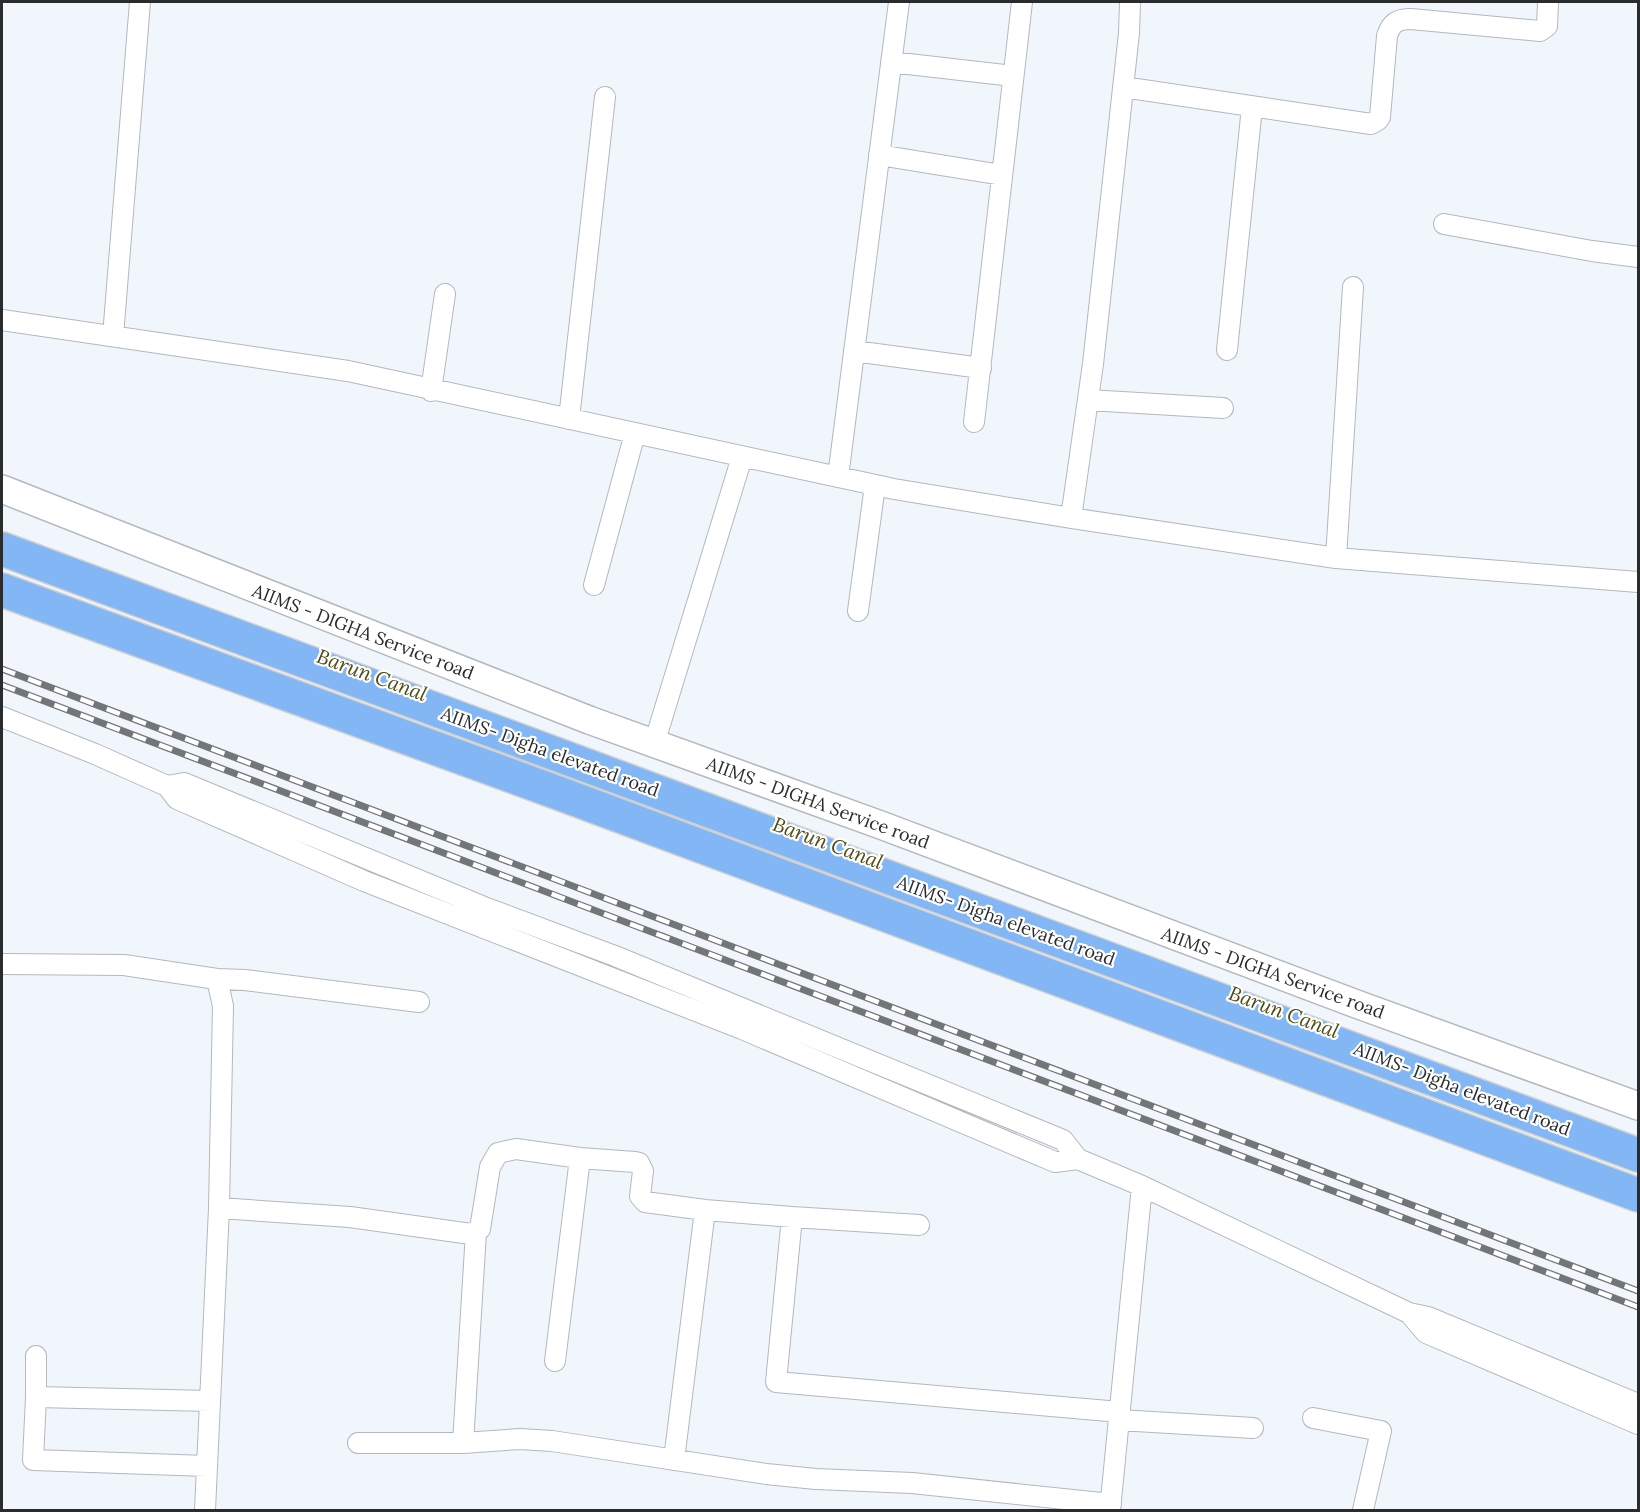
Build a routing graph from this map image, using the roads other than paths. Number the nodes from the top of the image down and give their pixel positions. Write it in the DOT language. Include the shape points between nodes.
graph roads {
  1 [pos="140,2"];
  2 [pos="899,2"];
  3 [pos="1022,2"];
  4 [pos="1130,2"];
  5 [pos="1548,2"];
  6 [pos="891,62"];
  7 [pos="1013,76"];
  8 [pos="1123,87"];
  9 [pos="605,98"];
  10 [pos="1252,107"];
  11 [pos="879,155"];
  12 [pos="1002,175"];
  13 [pos="1444,224"];
  14 [pos="1638,257"];
  15 [pos="1353,287"];
  16 [pos="445,294"];
  17 [pos="2,320"];
  18 [pos="113,336"];
  19 [pos="1227,350"];
  20 [pos="854,351"];
  21 [pos="981,368"];
  22 [pos="431,391"];
  23 [pos="1088,400"];
  24 [pos="1223,408"];
  25 [pos="568,419"];
  26 [pos="974,422"];
  27 [pos="635,433"];
  28 [pos="742,457"];
  29 [pos="838,477"];
  30 [pos="875,485"];
  31 [pos="2,489"];
  32 [pos="1071,518"];
  33 [pos="2,549"];
  34 [pos="1336,558"];
  35 [pos="1638,582"];
  36 [pos="594,585"];
  37 [pos="2,590"];
  38 [pos="858,611"];
  39 [pos="2,717"];
  40 [pos="654,744"];
  41 [pos="2,964"];
  42 [pos="217,979"];
  43 [pos="419,1002"];
  44 [pos="1638,1107"];
  45 [pos="1638,1155"];
  46 [pos="580,1158"];
  47 [pos="1142,1186"];
  48 [pos="1638,1196"];
  49 [pos="219,1208"];
  50 [pos="705,1210"];
  51 [pos="792,1217"];
  52 [pos="919,1225"];
  53 [pos="476,1232"];
  54 [pos="1409,1313"];
  55 [pos="36,1356"];
  56 [pos="555,1361"];
  57 [pos="36,1397"];
  58 [pos="210,1401"];
  59 [pos="1638,1404"];
  60 [pos="1119,1416"];
  61 [pos="1312,1418"];
  62 [pos="1638,1424"];
  63 [pos="1253,1428"];
  64 [pos="358,1443"];
  65 [pos="463,1443"];
  66 [pos="674,1460"];
  67 [pos="207,1466"];
  68 [pos="1110,1507"];
  69 [pos="205,1510"];
  70 [pos="1363,1510"];
  1 -- 18 [label="street"];
  2 -- 6 [label="street"];
  3 -- 7 [label="street"];
  4 -- 8 [label="street"];
  5 -- 10 [label="street" via="1547,26 1540,31 1411,19 1396,21 1387,36 1380,117 1375,123"];
  6 -- 7 [label="street"];
  6 -- 11 [label="street"];
  7 -- 12 [label="street"];
  8 -- 10 [label="street"];
  8 -- 23 [label="street"];
  9 -- 25 [label="street"];
  10 -- 19 [label="street"];
  11 -- 12 [label="street"];
  11 -- 20 [label="street"];
  12 -- 21 [label="street"];
  13 -- 14 [label="street"];
  15 -- 34 [label="street"];
  16 -- 22 [label="street"];
  17 -- 18 [label="street"];
  18 -- 22 [label="street" via="348,371"];
  20 -- 21 [label="street"];
  20 -- 29 [label="street"];
  21 -- 26 [label="street"];
  22 -- 25 [label="street"];
  23 -- 24 [label="street"];
  23 -- 32 [label="street"];
  25 -- 27 [label="street"];
  27 -- 28 [label="street"];
  27 -- 36 [label="street"];
  28 -- 29 [label="street"];
  28 -- 40 [label="street"];
  29 -- 30 [label="street"];
  30 -- 32 [label="street"];
  30 -- 38 [label="street"];
  31 -- 40 [label="main road, AIIMS - DIGHA Service road"];
  32 -- 34 [label="street"];
  33 -- 45 [label="highway, AIIMS- Digha elevated road"];
  34 -- 35 [label="street"];
  37 -- 48 [label="highway, AIIMS- Digha elevated road"];
  39 -- 47 [label="street" via="167,786 184,783 484,907 722,999 1063,1140 1078,1160"];
  40 -- 44 [label="main road, AIIMS - DIGHA Service road"];
  41 -- 42 [label="street" via="124,965"];
  42 -- 43 [label="street"];
  42 -- 49 [label="street" via="223,1006"];
  46 -- 50 [label="street" via="639,1163 642,1200"];
  46 -- 53 [label="street" via="516,1149 498,1153 490,1167 482,1221"];
  46 -- 56 [label="street"];
  47 -- 54 [label="street"];
  47 -- 60 [label="street"];
  49 -- 53 [label="street" via="350,1217 463,1234"];
  49 -- 58 [label="street"];
  50 -- 51 [label="street"];
  50 -- 66 [label="street"];
  51 -- 52 [label="street"];
  51 -- 60 [label="street" via="776,1382"];
  53 -- 65 [label="street"];
  54 -- 59 [label="street" via="1428,1317"];
  54 -- 62 [label="street" via="1426,1333"];
  55 -- 57 [label="street"];
  57 -- 58 [label="street"];
  57 -- 67 [label="street" via="33,1460"];
  58 -- 67 [label="street"];
  60 -- 63 [label="street"];
  60 -- 68 [label="street"];
  61 -- 70 [label="street" via="1381,1431"];
  64 -- 65 [label="street"];
  65 -- 66 [label="street" via="552,1441"];
  66 -- 68 [label="street" via="766,1474 912,1483"];
  67 -- 69 [label="street"];
}
